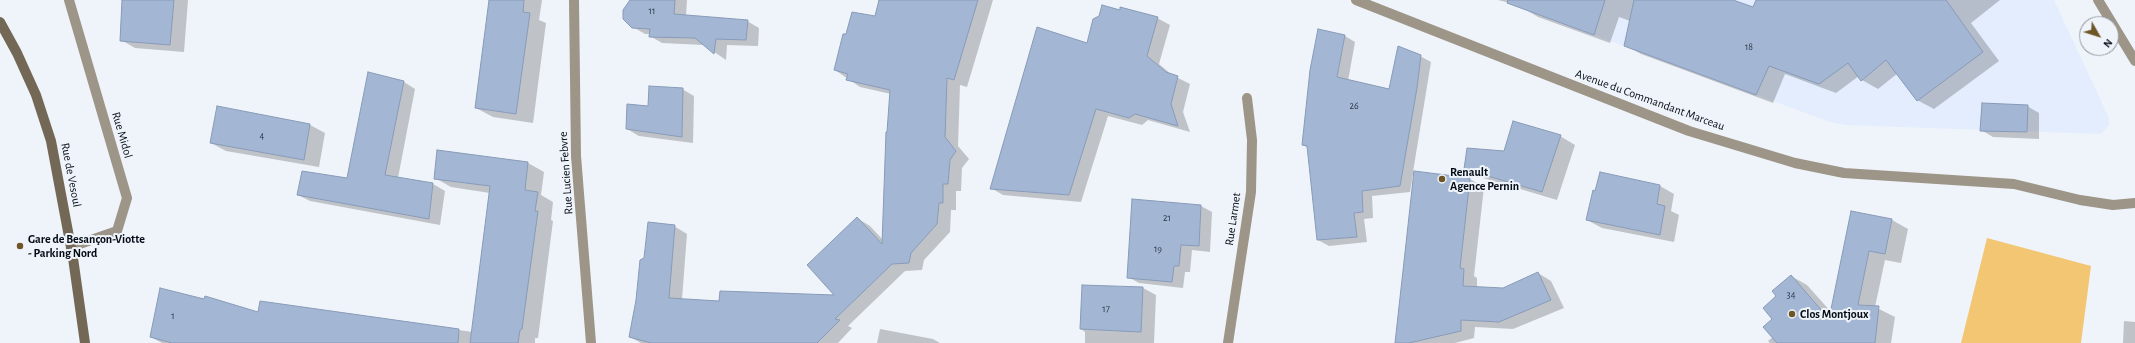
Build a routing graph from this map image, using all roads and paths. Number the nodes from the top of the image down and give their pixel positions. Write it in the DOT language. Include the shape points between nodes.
graph roads {
  1 [pos="69,0"];
  2 [pos="574,0"];
  3 [pos="1356,0"];
  4 [pos="2098,0"];
  5 [pos="0,22"];
  6 [pos="2135,61"];
  7 [pos="1248,98"];
  8 [pos="2135,203"];
  9 [pos="71,247"];
  10 [pos="85,343"];
  11 [pos="591,343"];
  12 [pos="1228,343"];
  1 -- 9 [label="street, Rue Midol" via="127,198 117,231"];
  2 -- 11 [label="street, Rue Lucien Febvre" via="576,156"];
  3 -- 8 [label="street, Avenue du Commandant Marceau" via="1689,131 1795,163 1844,173 2014,184 2080,200 2113,205"];
  4 -- 6 [label="street"];
  5 -- 9 [label="main road, Rue de Vesoul" via="36,95 51,141"];
  7 -- 12 [label="street, Rue Larmet" via="1252,140 1251,192"];
  9 -- 10 [label="main road, Rue de Vesoul"];
}
